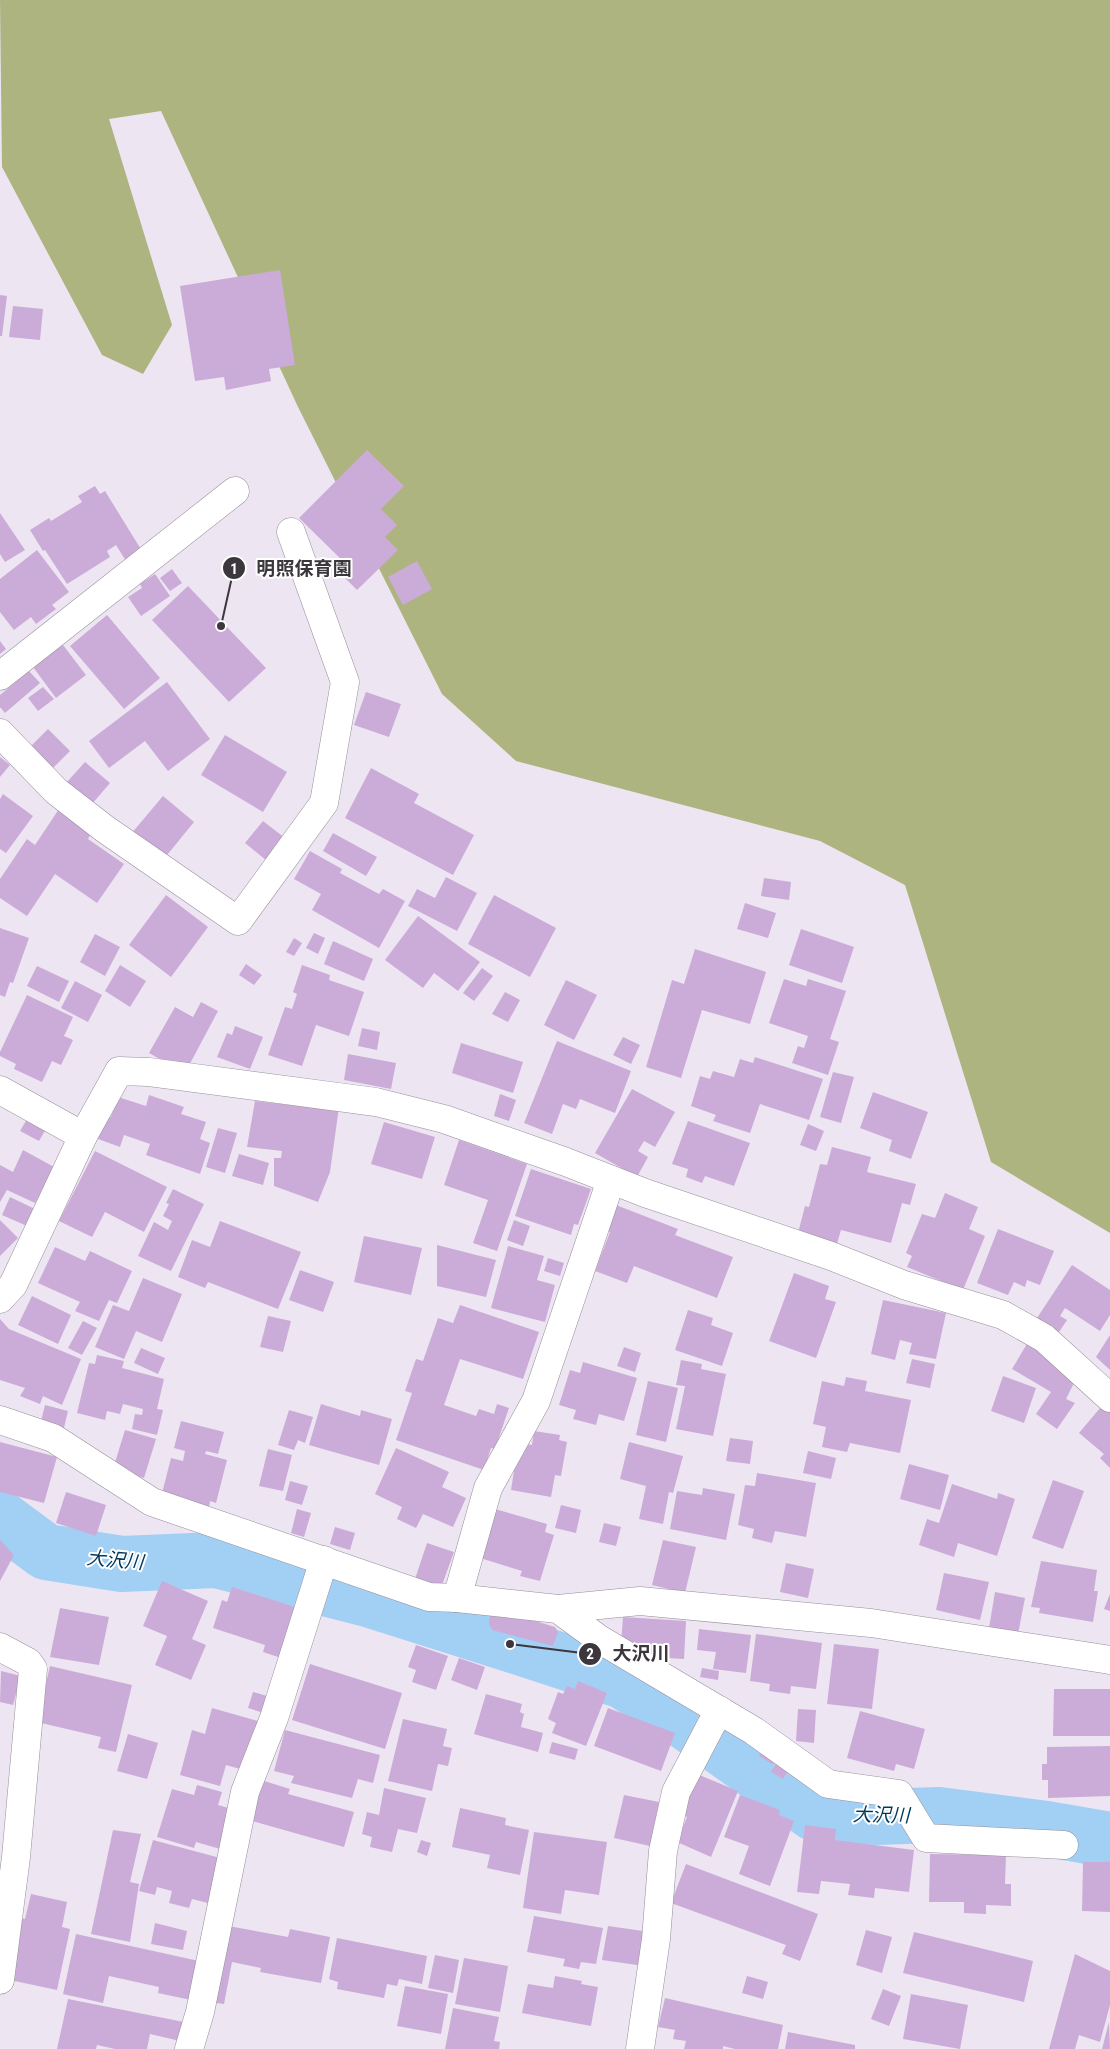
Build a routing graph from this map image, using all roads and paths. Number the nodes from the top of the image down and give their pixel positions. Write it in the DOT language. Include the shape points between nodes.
graph roads {
  1 [pos="235,491"];
  2 [pos="291,532"];
  3 [pos="0,676"];
  4 [pos="0,733"];
  5 [pos="0,1090"];
  6 [pos="83,1136"];
  7 [pos="610,1180"];
  8 [pos="0,1299"];
  9 [pos="1110,1398"];
  10 [pos="0,1420"];
  11 [pos="324,1560"];
  12 [pos="457,1598"];
  13 [pos="558,1610"];
  14 [pos="0,1647"];
  15 [pos="1110,1660"];
  16 [pos="719,1710"];
  17 [pos="1064,1845"];
  18 [pos="0,1980"];
  19 [pos="190,2049"];
  20 [pos="640,2049"];
  1 -- 3 [label="street"];
  2 -- 4 [label="street" via="345,682 324,803 238,921 56,791"];
  5 -- 6 [label="street"];
  6 -- 7 [label="street" via="119,1071 149,1072 376,1102 444,1119"];
  6 -- 8 [label="street" via="13,1284"];
  7 -- 9 [label="street" via="831,1256 904,1285 1002,1315 1044,1338"];
  7 -- 12 [label="street" via="536,1401 488,1488"];
  10 -- 11 [label="street" via="53,1438 152,1502"];
  11 -- 12 [label="street" via="429,1597"];
  11 -- 19 [label="street" via="277,1710 245,1792"];
  12 -- 13 [label="street"];
  13 -- 15 [label="street" via="640,1601 871,1623"];
  13 -- 16 [label="street" via="599,1640"];
  14 -- 18 [label="street" via="33,1668 16,1857"];
  16 -- 17 [label="street" via="828,1784 899,1794 926,1838"];
  16 -- 20 [label="street" via="676,1792 663,1852 656,1938"];
}
